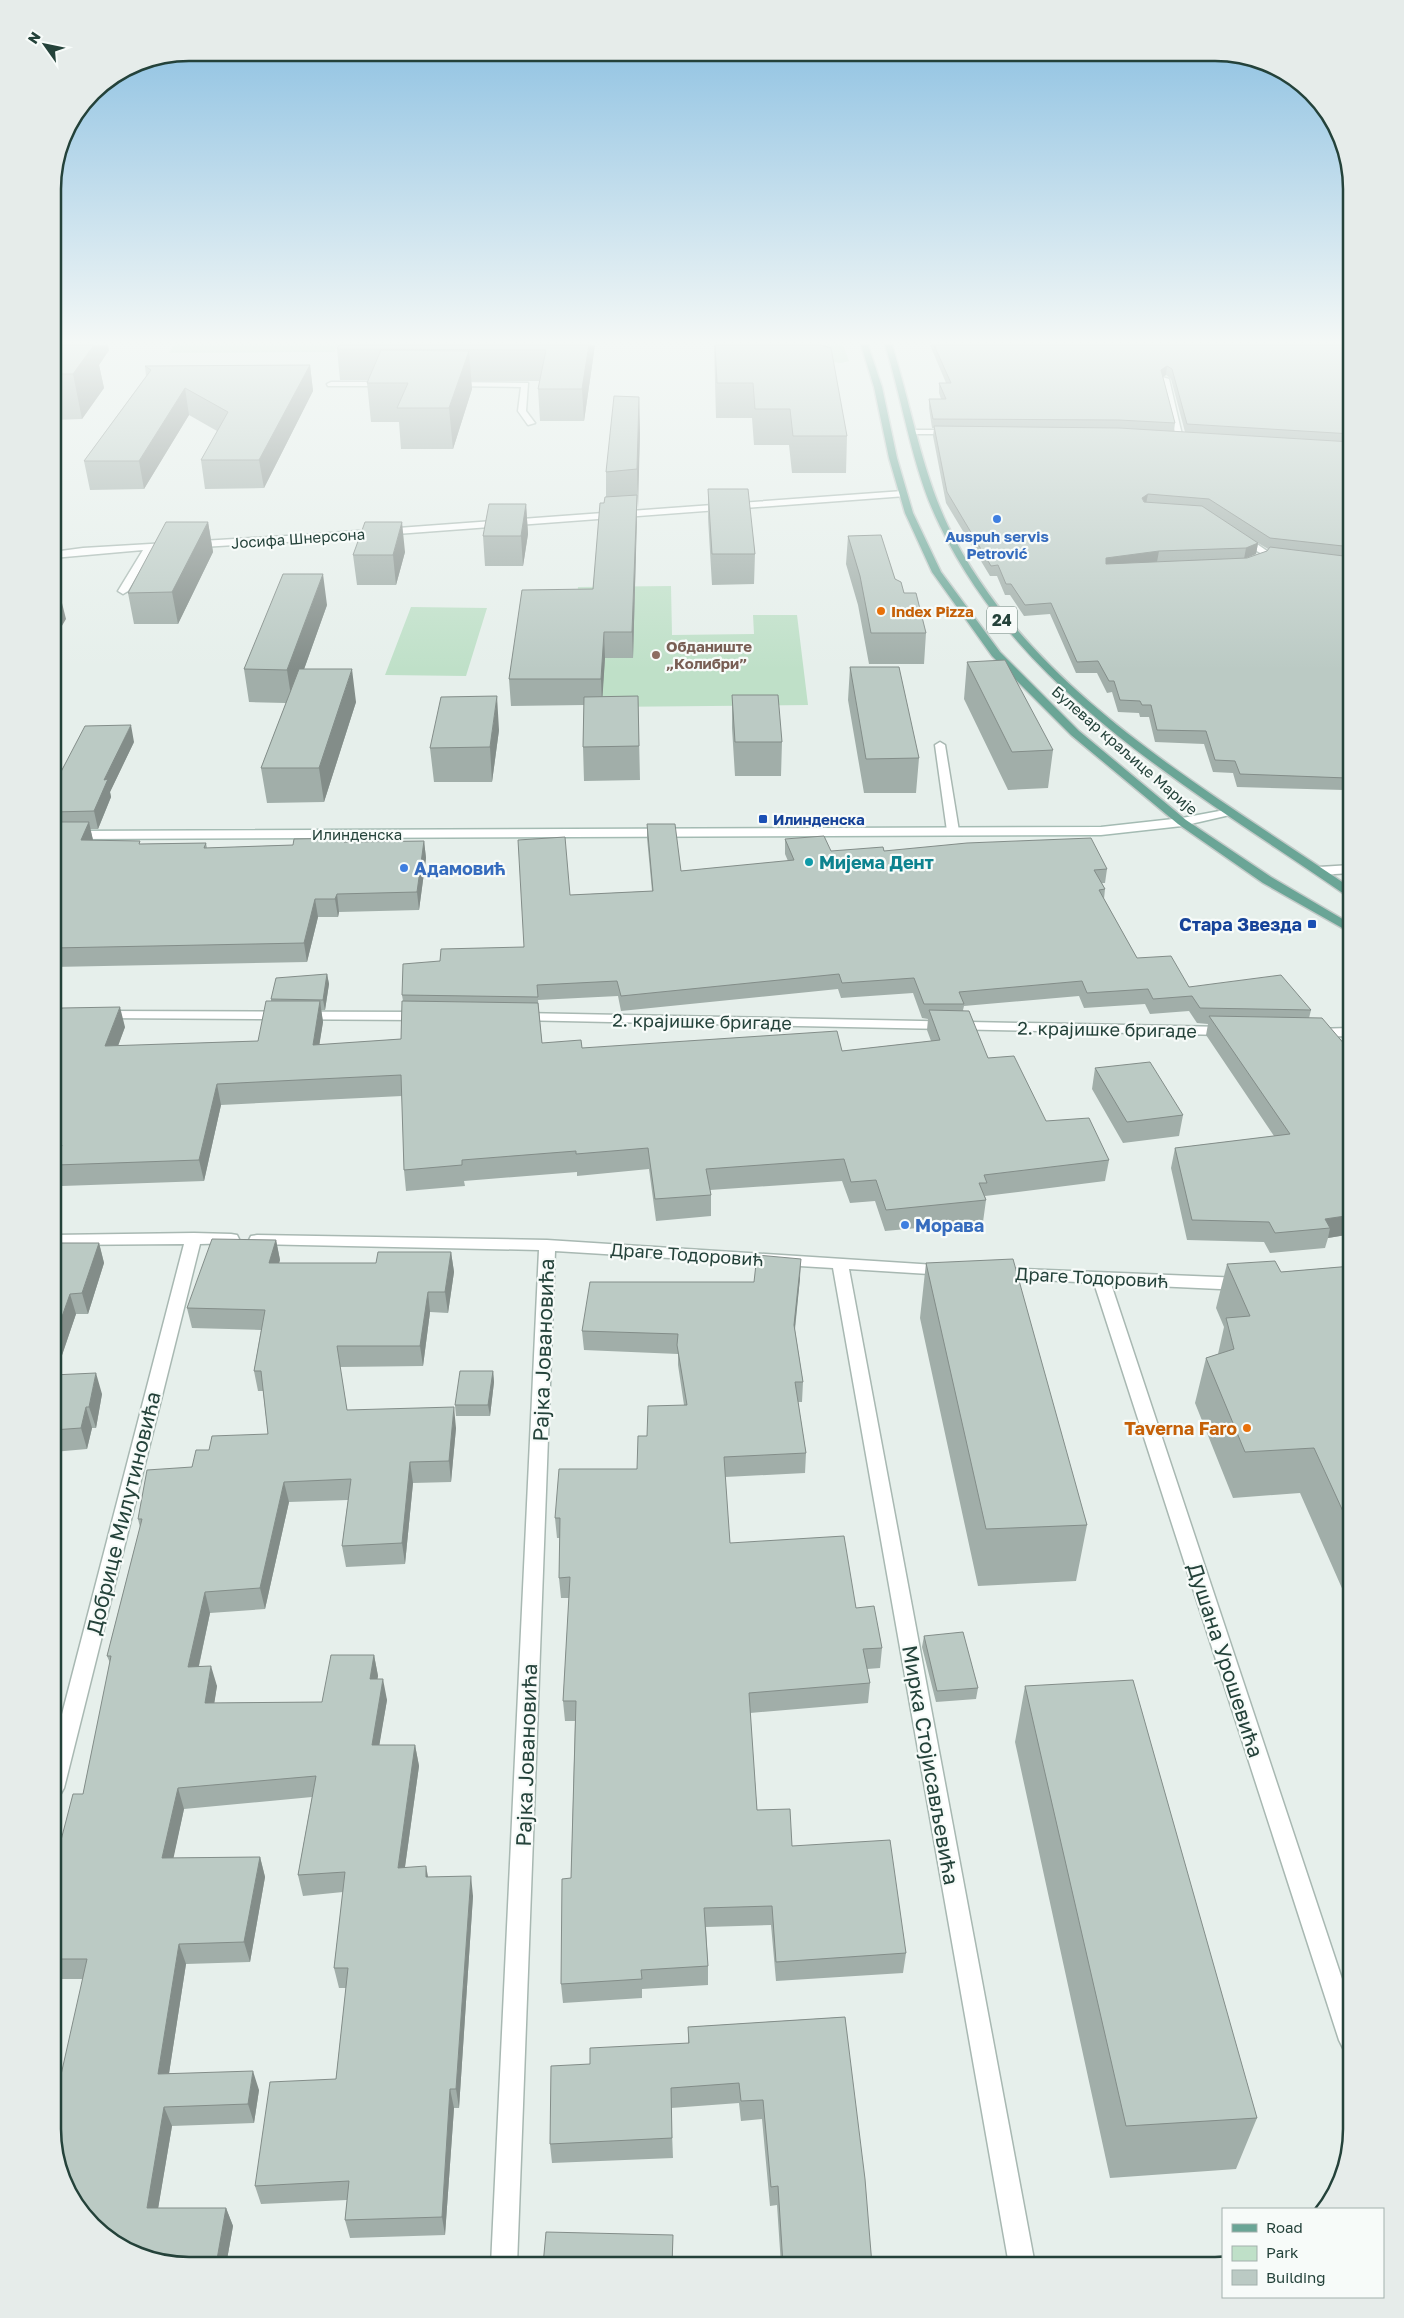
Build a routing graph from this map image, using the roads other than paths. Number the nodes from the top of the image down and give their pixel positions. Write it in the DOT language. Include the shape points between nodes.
graph roads {
  1 [pos="893,453"];
  2 [pos="919,453"];
  3 [pos="903,494"];
  4 [pos="1230,530"];
  5 [pos="149,547"];
  6 [pos="1265,553"];
  7 [pos="62,554"];
  8 [pos="1291,556"];
  9 [pos="1254,561"];
  10 [pos="123,591"];
  11 [pos="940,745"];
  12 [pos="1230,812"];
  13 [pos="1182,822"];
  14 [pos="953,831"];
  15 [pos="62,835"];
  16 [pos="1343,870"];
  17 [pos="1319,871"];
  18 [pos="1343,887"];
  19 [pos="1343,924"];
  20 [pos="62,1015"];
  21 [pos="433,1016"];
  22 [pos="512,1017"];
  23 [pos="1243,1032"];
  24 [pos="1343,1032"];
  25 [pos="1303,1033"];
  26 [pos="194,1238"];
  27 [pos="61,1240"];
  28 [pos="547,1244"];
  29 [pos="840,1264"];
  30 [pos="965,1271"];
  31 [pos="985,1272"];
  32 [pos="1100,1279"];
  33 [pos="1255,1284"];
  34 [pos="61,1752"];
  35 [pos="1343,2013"];
  36 [pos="504,2256"];
  37 [pos="1020,2257"];
  1 -- 3 [label="main road, Булевар краљице Марије / 24"];
  2 -- 12 [label="main road, Булевар краљице Марије / 24" via="945,526 977,584 1010,629 1058,681 1092,710"];
  3 -- 5 [label="street, Јосифа Шнерсона" via="313,538"];
  3 -- 13 [label="main road, Булевар краљице Марије / 24" via="937,572 996,654 1075,733"];
  4 -- 6 [label="street"];
  5 -- 7 [label="street, Јосифа Шнерсона"];
  5 -- 10 [label="street"];
  6 -- 8 [label="street"];
  6 -- 9 [label="street"];
  11 -- 14 [label="street"];
  12 -- 13 [label="street, Илинденска"];
  12 -- 17 [label="main road, Булевар краљице Марије / 24"];
  13 -- 14 [label="street, Илинденска" via="1101,831"];
  13 -- 19 [label="main road, Булевар краљице Марије / 24" via="1254,872"];
  14 -- 15 [label="street, Илинденска"];
  16 -- 17 [label="street"];
  17 -- 18 [label="main road, Булевар краљице Марије / 24"];
  20 -- 21 [label="street"];
  22 -- 23 [label="street, 2. крајишке бригаде"];
  24 -- 25 [label="street"];
  26 -- 27 [label="street, Драге Тодоровић"];
  26 -- 28 [label="street, Драге Тодоровић"];
  26 -- 34 [label="street, Добрице Милутиновића"];
  28 -- 29 [label="street, Драге Тодоровић"];
  28 -- 36 [label="street, Рајка Јовановића"];
  29 -- 30 [label="street, Драге Тодоровић"];
  29 -- 37 [label="street, Мирка Стојисављевића"];
  31 -- 32 [label="street, Драге Тодоровић"];
  32 -- 33 [label="street, Драге Тодоровић"];
  32 -- 35 [label="street, Душана Урошевића"];
}
